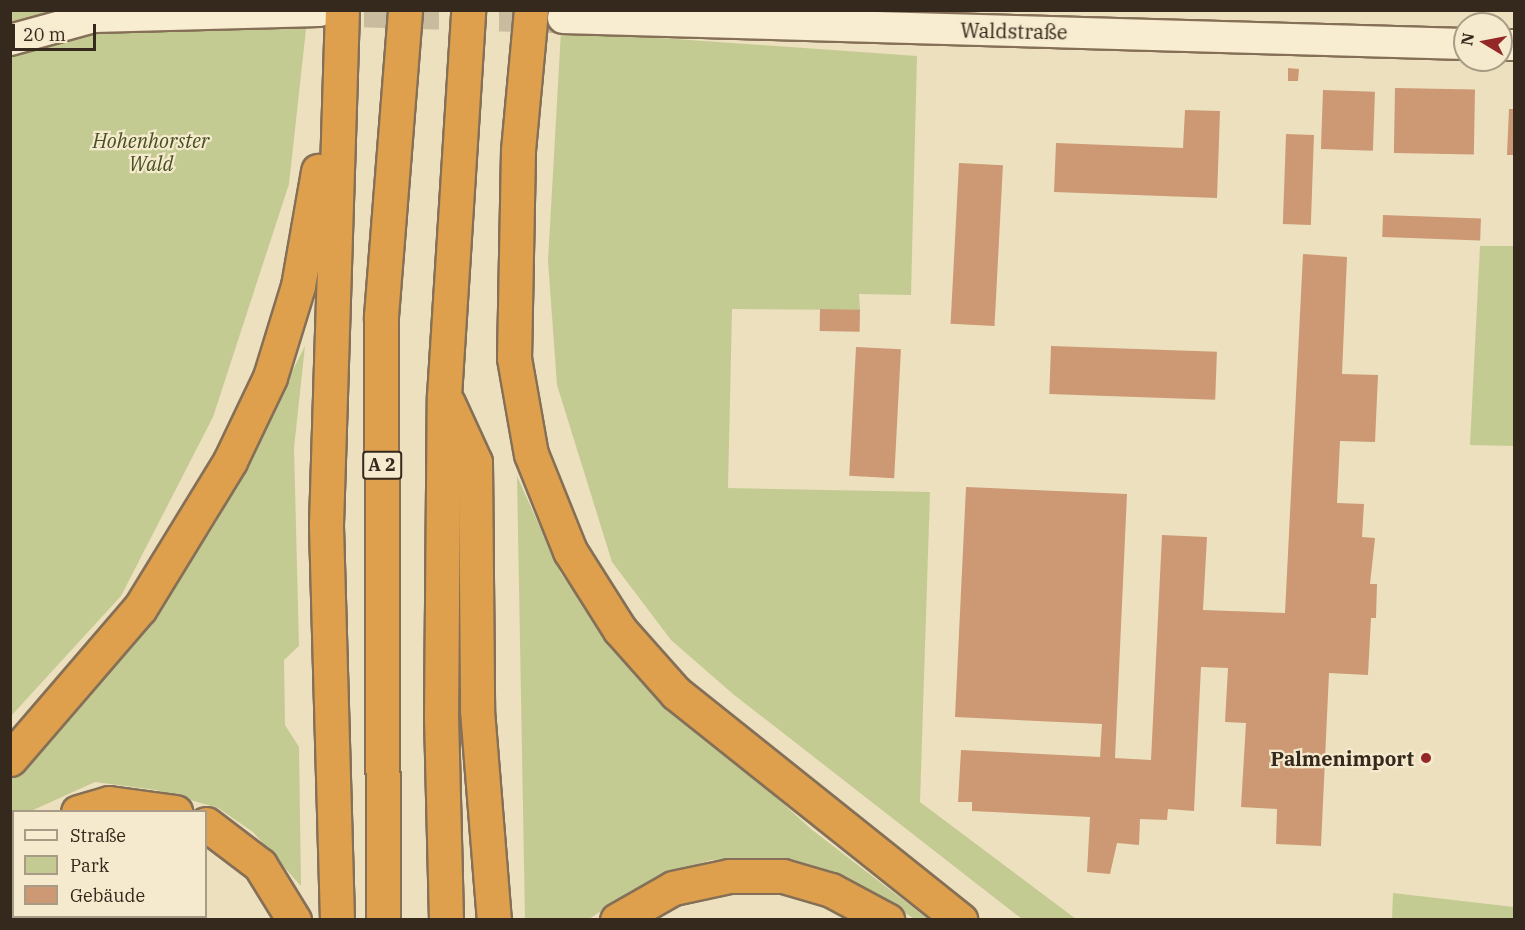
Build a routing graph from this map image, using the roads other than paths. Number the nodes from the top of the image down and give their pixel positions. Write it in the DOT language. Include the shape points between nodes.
graph roads {
  1 [pos="405,10"];
  2 [pos="468,10"];
  3 [pos="531,10"];
  4 [pos="320,11"];
  5 [pos="563,18"];
  6 [pos="1056,21"];
  7 [pos="341,26"];
  8 [pos="10,40"];
  9 [pos="1453,43"];
  10 [pos="444,396"];
  11 [pos="10,759"];
  12 [pos="85,810"];
  13 [pos="160,810"];
  14 [pos="207,825"];
  15 [pos="294,920"];
  16 [pos="337,920"];
  17 [pos="383,920"];
  18 [pos="446,920"];
  19 [pos="494,920"];
  20 [pos="617,920"];
  21 [pos="887,920"];
  22 [pos="960,920"];
  1 -- 17 [label="highway, A 2" via="381,316"];
  2 -- 10 [label="highway"];
  3 -- 22 [label="highway" via="518,151 514,358 531,454 570,551 620,630 676,693"];
  4 -- 8 [label="street" via="94,18"];
  5 -- 6 [label="street, Waldstraße"];
  6 -- 9 [label="street, Waldstraße"];
  7 -- 11 [label="highway" via="298,286 270,377 198,519 140,608"];
  7 -- 16 [label="highway" via="326,524"];
  10 -- 18 [label="highway" via="441,717"];
  10 -- 19 [label="highway" via="475,462 477,710"];
  12 -- 13 [label="highway" via="109,803"];
  14 -- 15 [label="highway" via="260,865"];
  20 -- 21 [label="highway" via="672,888 729,876 792,879 831,890"];
}
